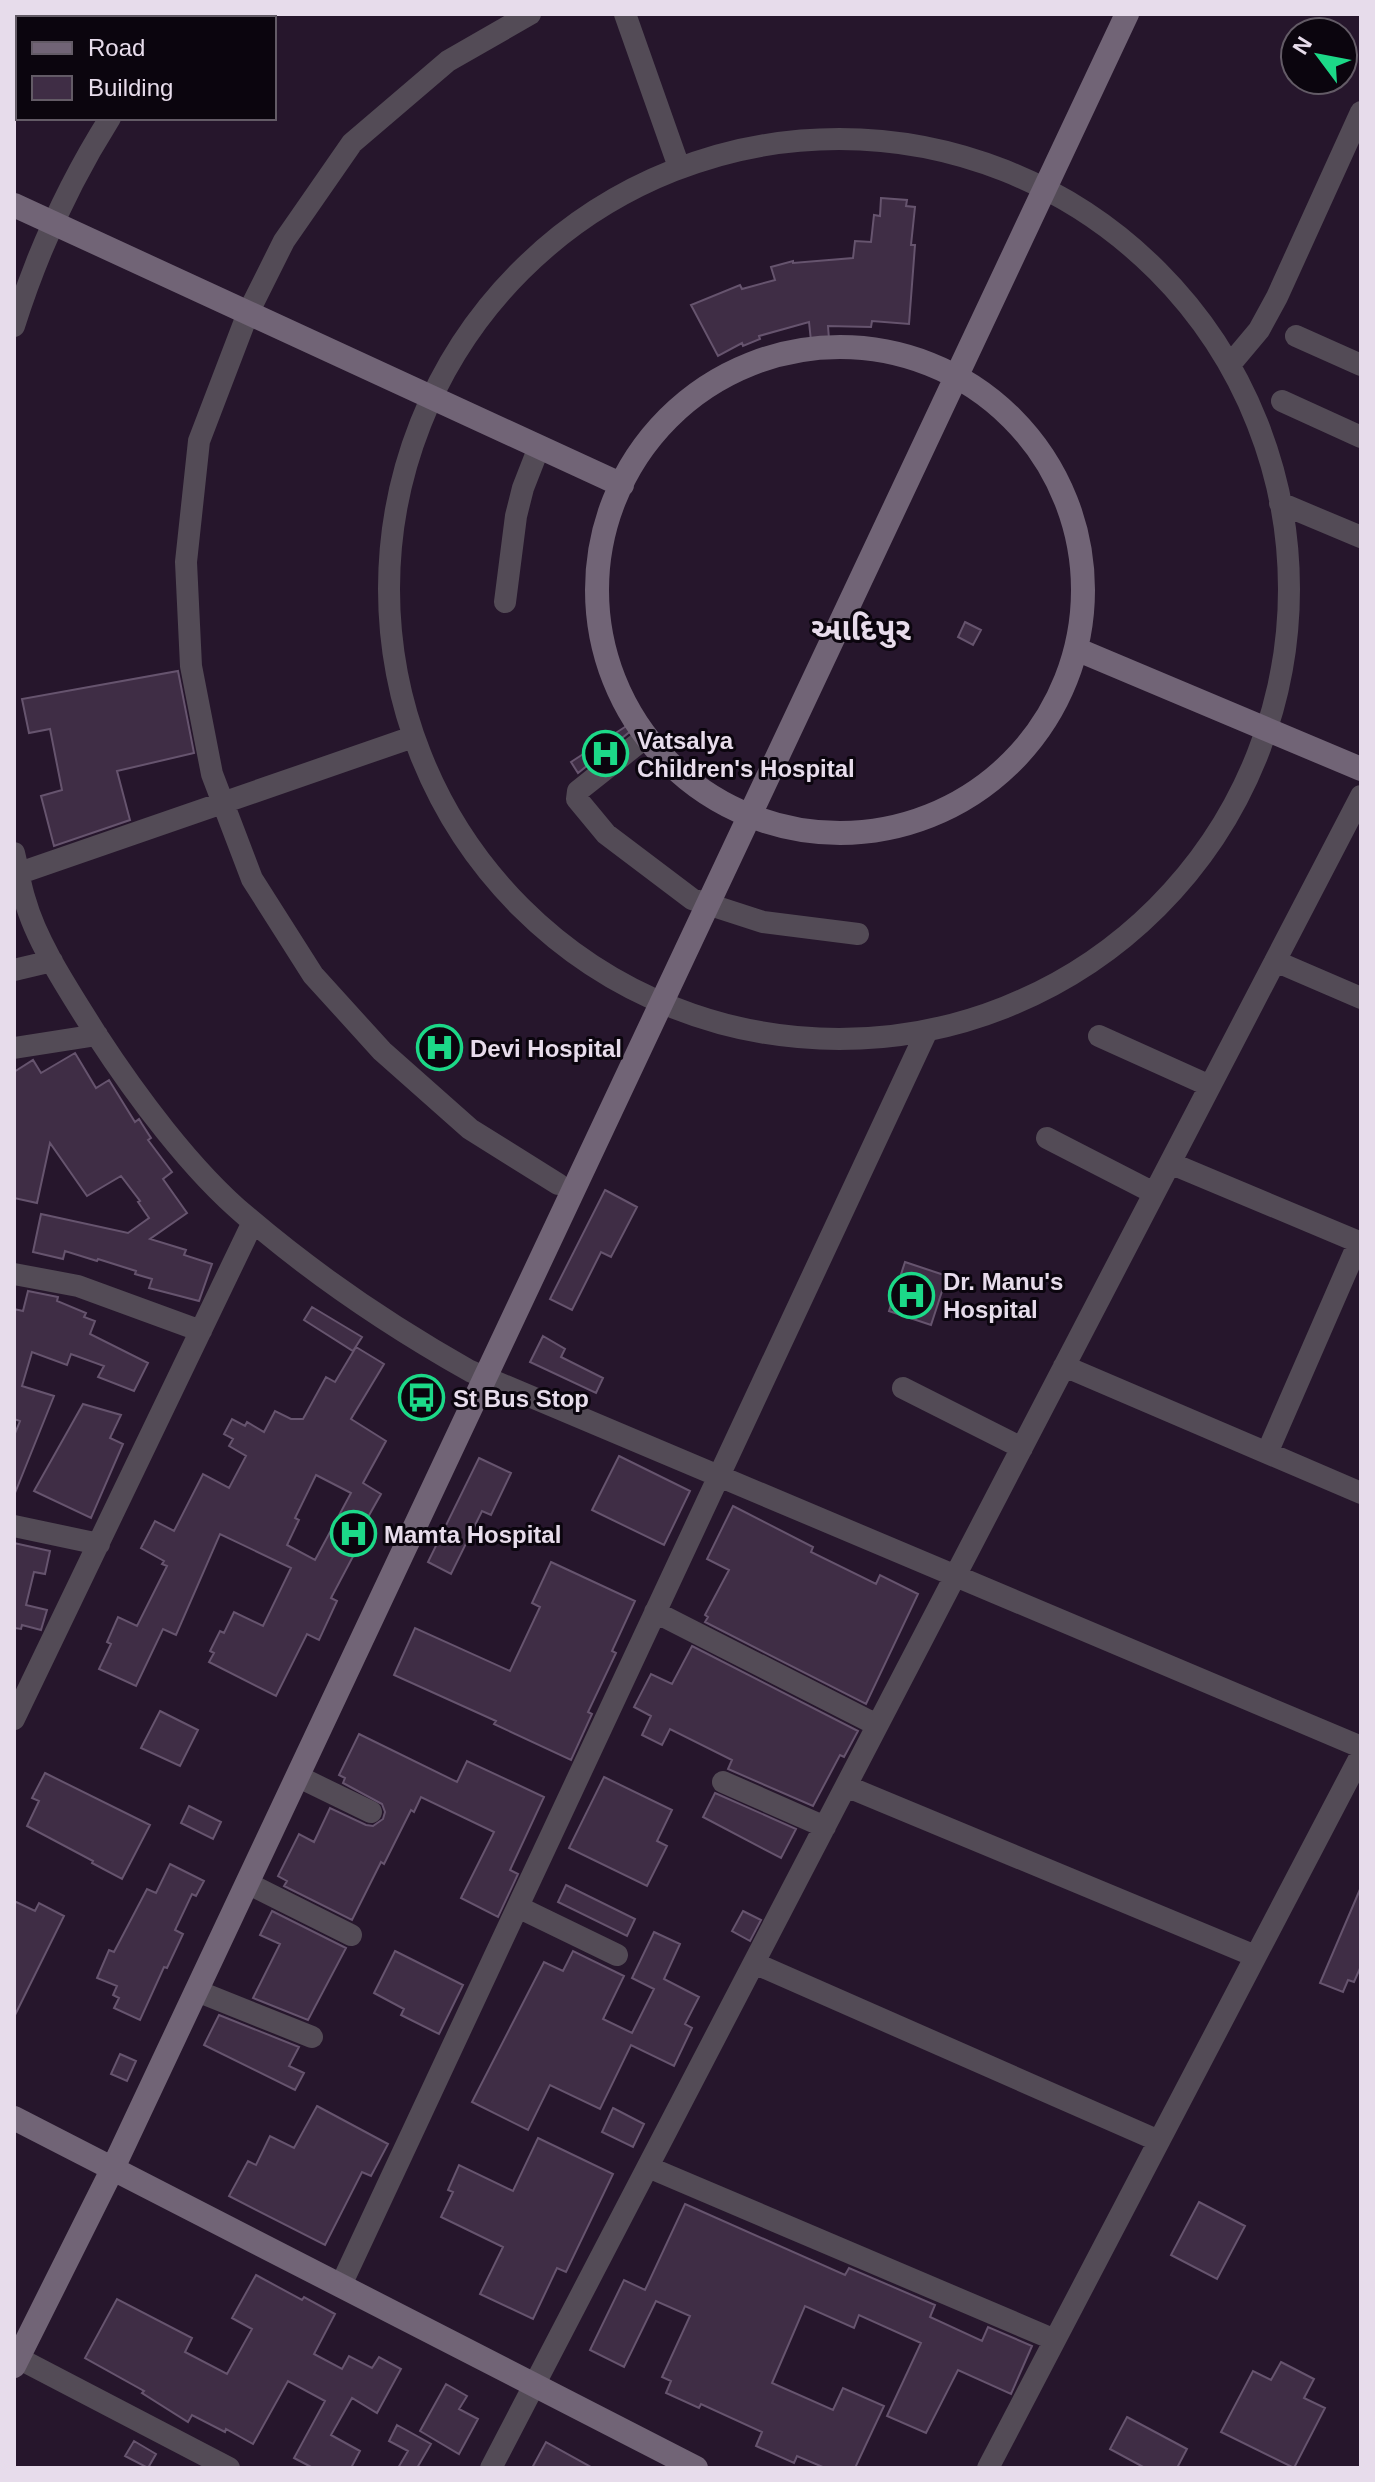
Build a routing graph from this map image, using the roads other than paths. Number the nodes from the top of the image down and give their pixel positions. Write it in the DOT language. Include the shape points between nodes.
graph roads {
  1 [pos="530,14"];
  2 [pos="625,14"];
  3 [pos="1109,14"];
  4 [pos="1127,14"];
  5 [pos="1361,112"];
  6 [pos="109,120"];
  7 [pos="679,167"];
  8 [pos="1038,185"];
  9 [pos="14,205"];
  10 [pos="52,223"];
  11 [pos="248,313"];
  12 [pos="14,326"];
  13 [pos="1296,336"];
  14 [pos="1233,361"];
  15 [pos="1361,365"];
  16 [pos="950,371"];
  17 [pos="430,397"];
  18 [pos="1282,401"];
  19 [pos="1361,437"];
  20 [pos="539,447"];
  21 [pos="622,485"];
  22 [pos="1280,503"];
  23 [pos="1361,537"];
  24 [pos="505,602"];
  25 [pos="1076,649"];
  26 [pos="1273,732"];
  27 [pos="413,737"];
  28 [pos="646,737"];
  29 [pos="1361,769"];
  30 [pos="1361,796"];
  31 [pos="224,803"];
  32 [pos="741,814"];
  33 [pos="14,853"];
  34 [pos="17,875"];
  35 [pos="700,902"];
  36 [pos="858,934"];
  37 [pos="52,961"];
  38 [pos="1275,961"];
  39 [pos="14,970"];
  40 [pos="654,998"];
  41 [pos="1361,998"];
  42 [pos="97,1035"];
  43 [pos="925,1035"];
  44 [pos="1099,1036"];
  45 [pos="14,1048"];
  46 [pos="1210,1086"];
  47 [pos="1047,1138"];
  48 [pos="1170,1163"];
  49 [pos="558,1184"];
  50 [pos="1154,1193"];
  51 [pos="253,1222"];
  52 [pos="1360,1242"];
  53 [pos="14,1274"];
  54 [pos="201,1331"];
  55 [pos="1064,1366"];
  56 [pos="477,1374"];
  57 [pos="903,1388"];
  58 [pos="1022,1448"];
  59 [pos="1267,1453"];
  60 [pos="719,1476"];
  61 [pos="1361,1493"];
  62 [pos="14,1526"];
  63 [pos="99,1544"];
  64 [pos="955,1576"];
  65 [pos="655,1612"];
  66 [pos="14,1719"];
  67 [pos="877,1725"];
  68 [pos="1361,1747"];
  69 [pos="1361,1755"];
  70 [pos="297,1776"];
  71 [pos="723,1782"];
  72 [pos="846,1786"];
  73 [pos="371,1812"];
  74 [pos="825,1827"];
  75 [pos="247,1883"];
  76 [pos="518,1907"];
  77 [pos="351,1935"];
  78 [pos="617,1955"];
  79 [pos="1255,1956"];
  80 [pos="754,1963"];
  81 [pos="197,1991"];
  82 [pos="312,2037"];
  83 [pos="14,2118"];
  84 [pos="1159,2141"];
  85 [pos="106,2164"];
  86 [pos="648,2167"];
  87 [pos="341,2285"];
  88 [pos="14,2331"];
  89 [pos="1055,2340"];
  90 [pos="16,2362"];
  91 [pos="534,2385"];
  92 [pos="229,2468"];
  93 [pos="491,2468"];
  94 [pos="696,2468"];
  95 [pos="988,2468"];
  1 -- 11 [label="street" via="448,61 352,143 284,241"];
  2 -- 7 [label="street"];
  3 -- 8 [label="main road"];
  4 -- 8 [label="main road"];
  5 -- 14 [label="street" via="1277,297"];
  6 -- 10 [label="street"];
  7 -- 8 [label="street" via="779,138 873,140 961,158"];
  7 -- 17 [label="street" via="551,237 485,310"];
  8 -- 14 [label="street" via="1111,230 1171,282"];
  8 -- 16 [label="main road"];
  9 -- 10 [label="main road"];
  10 -- 11 [label="main road"];
  10 -- 12 [label="street"];
  11 -- 17 [label="main road"];
  11 -- 31 [label="street" via="199,441 186,562 191,666 212,774"];
  13 -- 15 [label="street"];
  14 -- 22 [label="street"];
  16 -- 21 [label="main road" via="876,349 824,347 740,368 700,391 664,422"];
  16 -- 25 [label="main road" via="1006,411 1037,445 1061,487 1077,533 1084,593"];
  16 -- 32 [label="main road"];
  17 -- 20 [label="main road"];
  17 -- 27 [label="street" via="401,470 386,544 392,672"];
  18 -- 19 [label="street"];
  20 -- 21 [label="main road"];
  20 -- 24 [label="street" via="516,516"];
  21 -- 28 [label="main road" via="602,540 597,588 603,647 615,684"];
  22 -- 23 [label="street"];
  22 -- 26 [label="street" via="1286,638"];
  25 -- 26 [label="main road"];
  25 -- 32 [label="main road" via="1044,724 1011,764 970,796 934,815 882,831 831,835 782,828"];
  26 -- 29 [label="main road"];
  26 -- 43 [label="street" via="1228,818 1140,926 1076,974 1007,1010"];
  27 -- 31 [label="street"];
  27 -- 40 [label="street" via="422,767 502,887 562,944"];
  28 -- 32 [label="main road" via="696,788"];
  28 -- 35 [label="street" via="584,784 577,799 606,834"];
  30 -- 38 [label="street"];
  31 -- 34 [label="street"];
  31 -- 49 [label="street" via="252,879 313,975 382,1051 470,1129"];
  32 -- 35 [label="main road"];
  33 -- 34 [label="street"];
  34 -- 37 [label="street"];
  35 -- 36 [label="street" via="763,922"];
  35 -- 40 [label="main road"];
  37 -- 39 [label="street"];
  37 -- 42 [label="street"];
  38 -- 41 [label="street"];
  38 -- 46 [label="street"];
  40 -- 43 [label="street" via="741,1028 829,1041"];
  40 -- 49 [label="main road"];
  40 -- 56 [label="main road"];
  42 -- 45 [label="street"];
  42 -- 51 [label="street" via="187,1155"];
  43 -- 60 [label="street"];
  44 -- 46 [label="street"];
  46 -- 48 [label="street"];
  47 -- 50 [label="street"];
  48 -- 50 [label="street"];
  48 -- 52 [label="street"];
  49 -- 56 [label="main road"];
  50 -- 55 [label="street"];
  51 -- 54 [label="street"];
  51 -- 56 [label="street" via="408,1336"];
  52 -- 59 [label="street"];
  53 -- 54 [label="street" via="78,1286"];
  54 -- 63 [label="street"];
  55 -- 58 [label="street"];
  55 -- 59 [label="street"];
  56 -- 60 [label="street"];
  56 -- 70 [label="main road"];
  56 -- 85 [label="main road"];
  57 -- 58 [label="street"];
  58 -- 64 [label="street"];
  59 -- 61 [label="street"];
  60 -- 64 [label="street"];
  60 -- 65 [label="street"];
  62 -- 63 [label="street"];
  63 -- 66 [label="street"];
  64 -- 67 [label="street"];
  64 -- 68 [label="street"];
  65 -- 67 [label="street"];
  65 -- 76 [label="street"];
  67 -- 72 [label="street"];
  69 -- 79 [label="street"];
  70 -- 73 [label="street"];
  70 -- 75 [label="main road"];
  71 -- 74 [label="street"];
  72 -- 74 [label="street"];
  72 -- 79 [label="street"];
  74 -- 80 [label="street"];
  75 -- 77 [label="street"];
  75 -- 81 [label="main road"];
  76 -- 78 [label="street"];
  76 -- 87 [label="street"];
  79 -- 84 [label="street"];
  80 -- 84 [label="street"];
  80 -- 86 [label="street"];
  81 -- 82 [label="street"];
  81 -- 85 [label="main road"];
  83 -- 85 [label="main road"];
  84 -- 89 [label="street"];
  85 -- 87 [label="main road"];
  85 -- 88 [label="main road"];
  85 -- 90 [label="main road"];
  86 -- 89 [label="street"];
  86 -- 91 [label="street"];
  87 -- 91 [label="main road"];
  89 -- 95 [label="street"];
  90 -- 92 [label="street"];
  91 -- 93 [label="street"];
  91 -- 94 [label="main road"];
}
